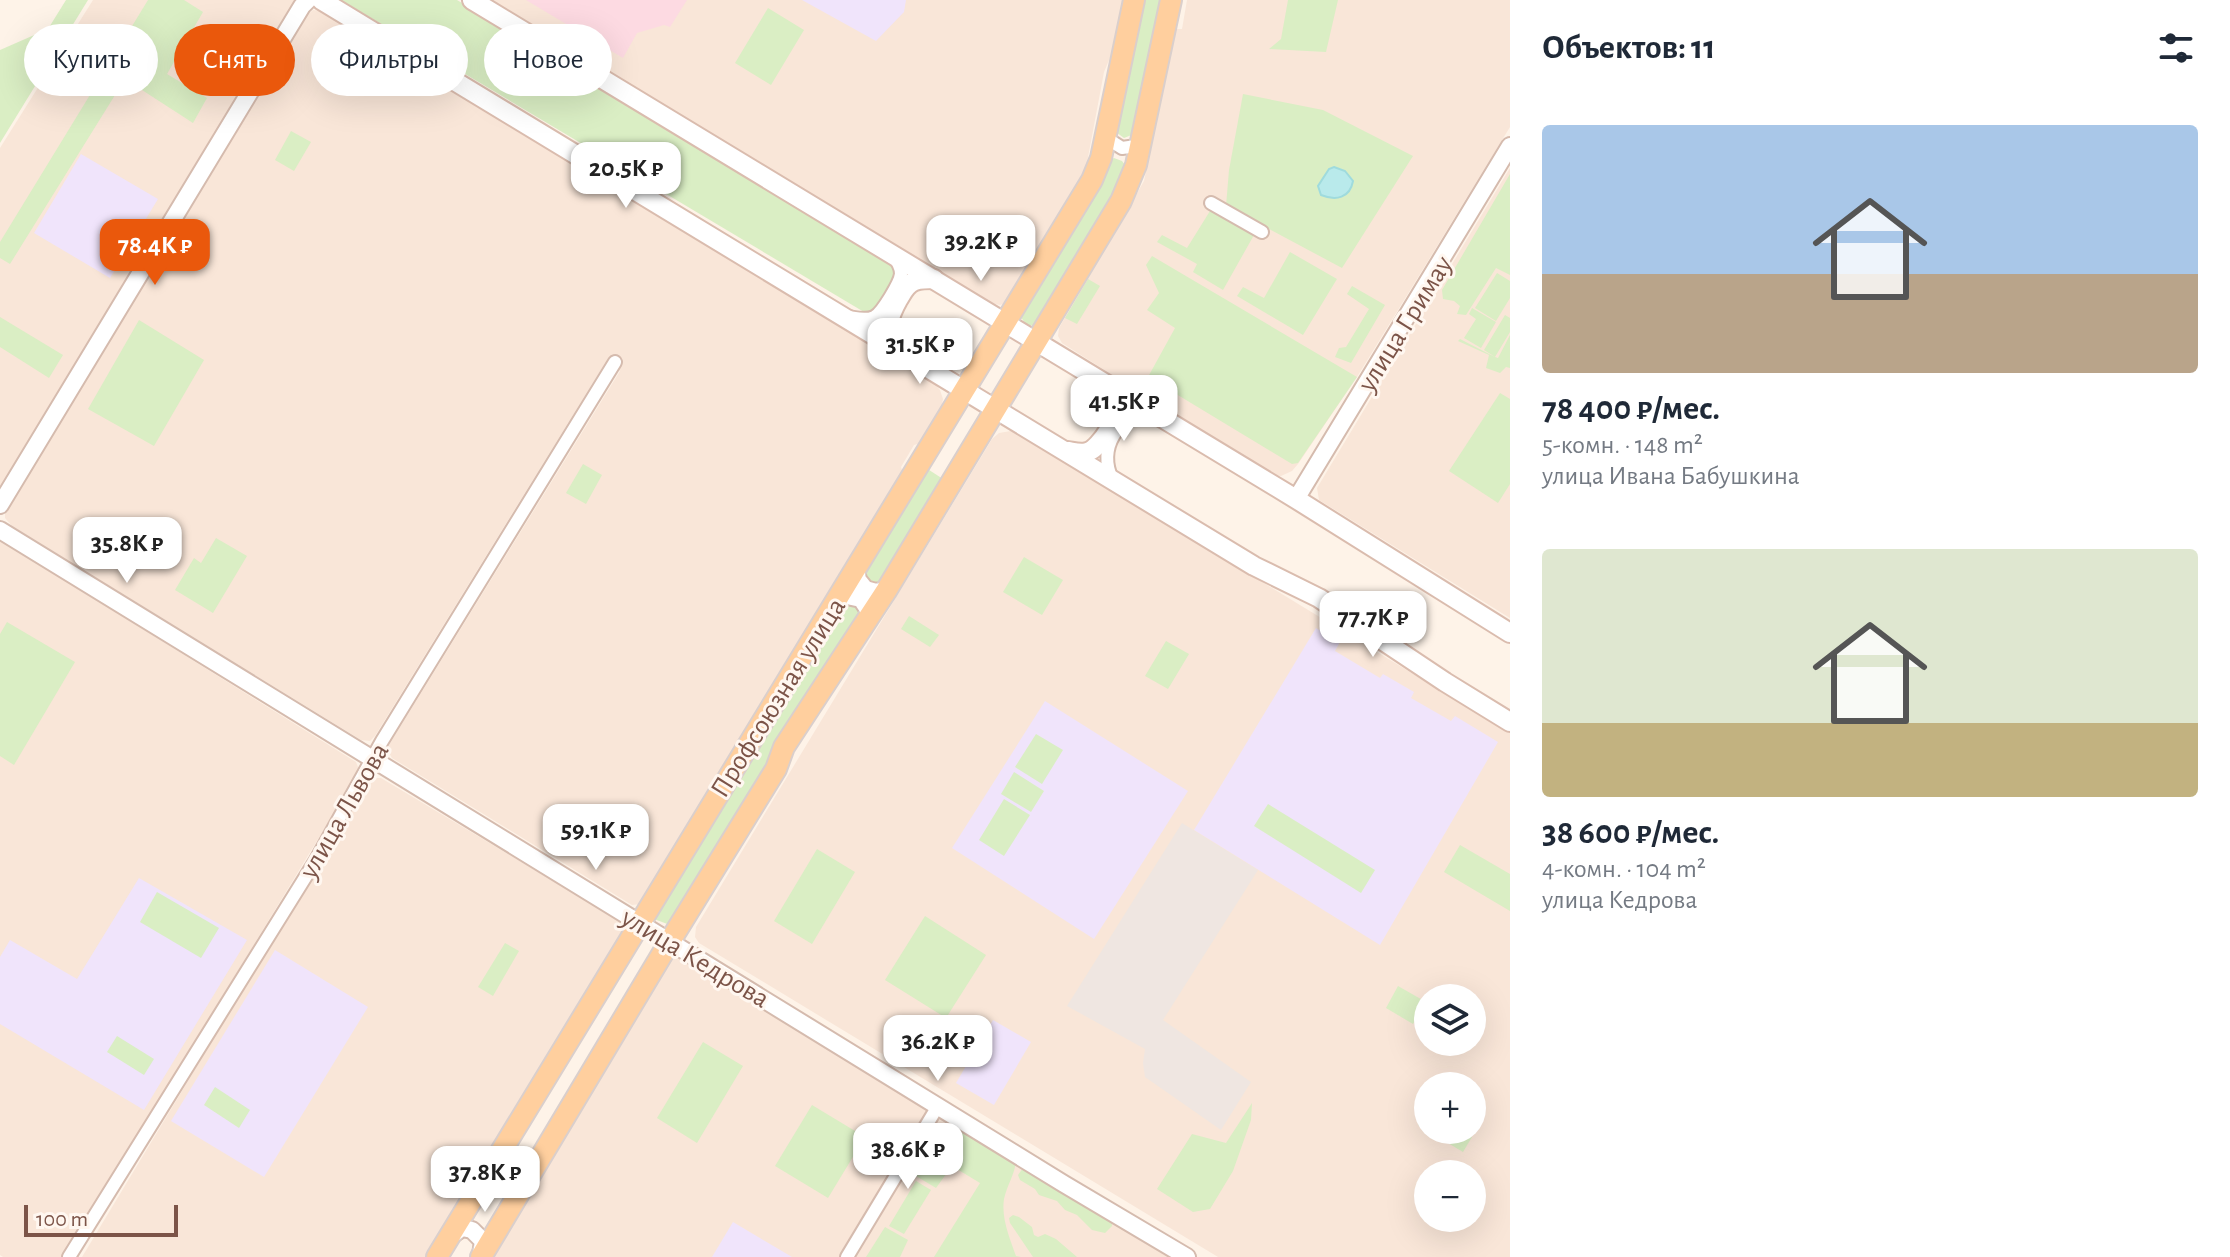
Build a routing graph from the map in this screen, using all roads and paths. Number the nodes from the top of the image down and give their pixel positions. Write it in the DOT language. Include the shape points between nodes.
graph roads {
  1 [pos="308,0"];
  2 [pos="321,0"];
  3 [pos="472,0"];
  4 [pos="1134,0"];
  5 [pos="1171,0"];
  6 [pos="1106,133"];
  7 [pos="1142,141"];
  8 [pos="1510,146"];
  9 [pos="1211,203"];
  10 [pos="1262,232"];
  11 [pos="893,255"];
  12 [pos="934,279"];
  13 [pos="845,316"];
  14 [pos="1006,323"];
  15 [pos="1037,343"];
  16 [pos="895,347"];
  17 [pos="615,362"];
  18 [pos="1108,386"];
  19 [pos="966,390"];
  20 [pos="996,408"];
  21 [pos="1151,412"];
  22 [pos="1065,450"];
  23 [pos="1112,480"];
  24 [pos="1296,499"];
  25 [pos="0,505"];
  26 [pos="0,530"];
  27 [pos="855,570"];
  28 [pos="886,591"];
  29 [pos="838,597"];
  30 [pos="871,614"];
  31 [pos="1510,633"];
  32 [pos="1510,722"];
  33 [pos="372,760"];
  34 [pos="639,922"];
  35 [pos="670,941"];
  36 [pos="938,1106"];
  37 [pos="505,1144"];
  38 [pos="538,1163"];
  39 [pos="449,1237"];
  40 [pos="69,1257"];
  41 [pos="437,1257"];
  42 [pos="481,1257"];
  43 [pos="847,1257"];
  44 [pos="1187,1257"];
  1 -- 25 [label="street"];
  2 -- 13 [label="main road"];
  3 -- 11 [label="main road"];
  4 -- 6 [label="main road, Профсоюзная улица"];
  5 -- 7 [label="main road, Профсоюзная улица"];
  6 -- 7 [label="street" via="1122,148"];
  6 -- 14 [label="main road, Профсоюзная улица" via="1092,180"];
  7 -- 15 [label="main road, Профсоюзная улица" via="1121,201"];
  8 -- 24 [label="street, улица Гримау"];
  9 -- 10 [label="street"];
  11 -- 12 [label="main road"];
  11 -- 13 [label="street" via="901,277 881,311 862,319"];
  12 -- 14 [label="main road"];
  12 -- 16 [label="main road" via="915,280 890,314"];
  13 -- 16 [label="main road"];
  14 -- 15 [label="main road"];
  14 -- 19 [label="main road, Профсоюзная улица"];
  15 -- 18 [label="main road"];
  15 -- 20 [label="main road, Профсоюзная улица"];
  16 -- 19 [label="main road"];
  17 -- 33 [label="street, улица Львова"];
  18 -- 21 [label="main road"];
  18 -- 22 [label="main road" via="1118,407 1096,448"];
  19 -- 20 [label="main road"];
  19 -- 27 [label="main road, Профсоюзная улица"];
  20 -- 22 [label="main road"];
  20 -- 28 [label="main road, Профсоюзная улица"];
  21 -- 23 [label="street" via="1124,421 1109,444"];
  21 -- 24 [label="main road"];
  22 -- 23 [label="main road"];
  23 -- 32 [label="main road" via="1254,566 1319,598"];
  24 -- 31 [label="main road"];
  26 -- 33 [label="street, улица Кедрова"];
  27 -- 28 [label="main road" via="865,590"];
  27 -- 29 [label="main road, Профсоюзная улица"];
  28 -- 30 [label="main road, Профсоюзная улица"];
  29 -- 30 [label="street" via="861,599"];
  29 -- 34 [label="main road, Профсоюзная улица"];
  30 -- 35 [label="main road, Профсоюзная улица" via="784,747 776,769"];
  33 -- 34 [label="street, улица Кедрова"];
  33 -- 40 [label="street, улица Львова" via="316,860"];
  34 -- 35 [label="street, улица Кедрова"];
  34 -- 37 [label="main road, Профсоюзная улица"];
  35 -- 36 [label="street, улица Кедрова"];
  35 -- 38 [label="main road, Профсоюзная улица"];
  36 -- 43 [label="street"];
  36 -- 44 [label="street, улица Кедрова"];
  37 -- 38 [label="street" via="509,1168 525,1172"];
  37 -- 39 [label="main road, Профсоюзная улица"];
  38 -- 42 [label="main road, Профсоюзная улица"];
  39 -- 41 [label="main road, Профсоюзная улица"];
  39 -- 42 [label="street" via="462,1228 477,1232 484,1247"];
}
